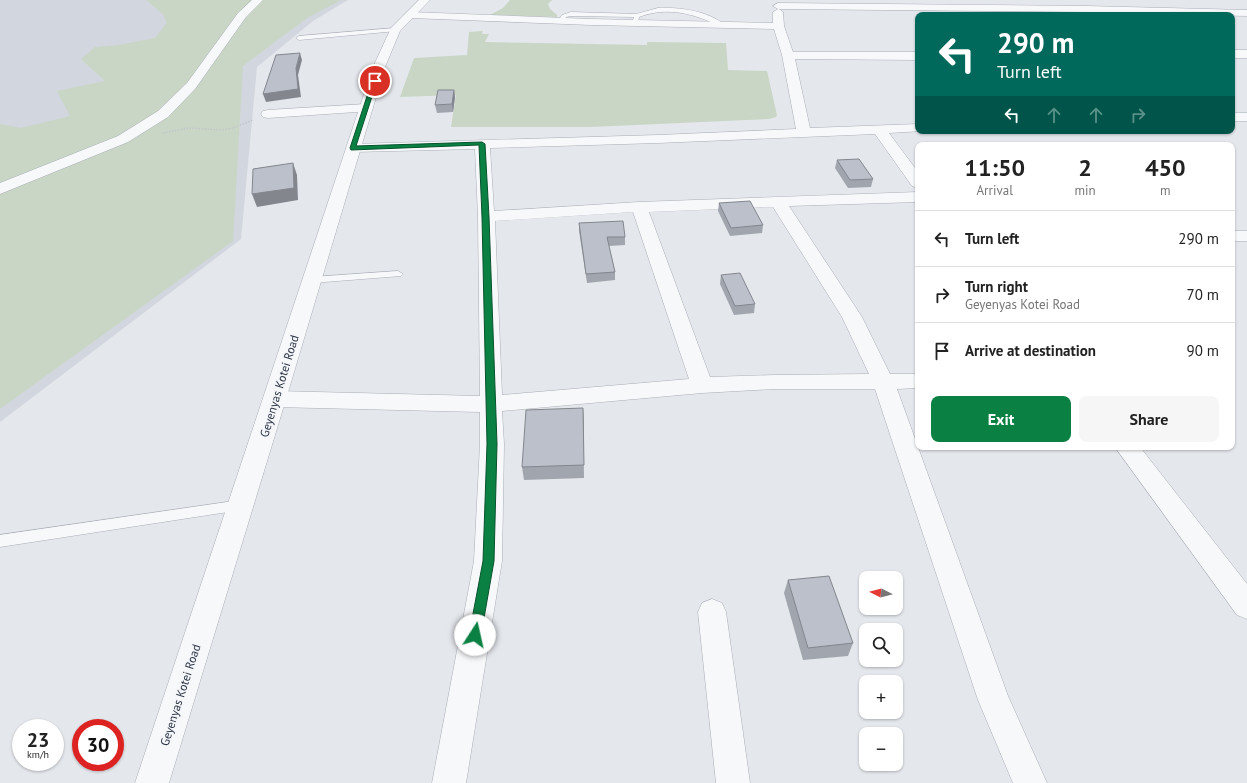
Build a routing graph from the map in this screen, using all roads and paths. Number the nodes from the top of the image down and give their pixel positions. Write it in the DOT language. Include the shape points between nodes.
graph roads {
  1 [pos="258,0"];
  2 [pos="425,0"];
  3 [pos="1075,0"];
  4 [pos="778,3"];
  5 [pos="1089,12"];
  6 [pos="1235,13"];
  7 [pos="1247,13"];
  8 [pos="403,23"];
  9 [pos="779,26"];
  10 [pos="299,38"];
  11 [pos="1235,54"];
  12 [pos="1247,54"];
  13 [pos="788,55"];
  14 [pos="915,56"];
  15 [pos="366,108"];
  16 [pos="268,114"];
  17 [pos="915,128"];
  18 [pos="878,129"];
  19 [pos="804,132"];
  20 [pos="160,133"];
  21 [pos="482,144"];
  22 [pos="353,148"];
  23 [pos="915,179"];
  24 [pos="0,189"];
  25 [pos="915,197"];
  26 [pos="778,202"];
  27 [pos="639,207"];
  28 [pos="486,217"];
  29 [pos="398,274"];
  30 [pos="312,280"];
  31 [pos="883,381"];
  32 [pos="915,381"];
  33 [pos="702,385"];
  34 [pos="275,399"];
  35 [pos="490,404"];
  36 [pos="1129,450"];
  37 [pos="241,505"];
  38 [pos="0,541"];
  39 [pos="1247,606"];
  40 [pos="712,612"];
  41 [pos="152,783"];
  42 [pos="449,783"];
  43 [pos="733,783"];
  44 [pos="1030,783"];
  1 -- 24 [label="street" via="242,15 191,86 163,114 122,139"];
  2 -- 8 [label="street, Geyenyas Kotei Road"];
  3 -- 5 [label="street"];
  4 -- 5 [label="street"];
  4 -- 9 [label="street"];
  6 -- 7 [label="street"];
  8 -- 9 [label="street" via="636,19"];
  8 -- 10 [label="lane"];
  8 -- 15 [label="street, Geyenyas Kotei Road" via="379,67"];
  9 -- 13 [label="street"];
  11 -- 12 [label="street"];
  13 -- 14 [label="street"];
  13 -- 19 [label="street"];
  15 -- 16 [label="street"];
  15 -- 22 [label="street, Geyenyas Kotei Road"];
  16 -- 20 [label="path" via="233,128 189,128"];
  17 -- 18 [label="street"];
  18 -- 19 [label="street"];
  18 -- 23 [label="street"];
  19 -- 21 [label="street"];
  21 -- 22 [label="street"];
  21 -- 28 [label="street"];
  22 -- 30 [label="street, Geyenyas Kotei Road"];
  25 -- 26 [label="street"];
  26 -- 27 [label="street"];
  26 -- 31 [label="street" via="852,317"];
  27 -- 28 [label="street"];
  27 -- 33 [label="street"];
  28 -- 35 [label="street"];
  29 -- 30 [label="lane"];
  30 -- 34 [label="street, Geyenyas Kotei Road"];
  31 -- 32 [label="street"];
  31 -- 33 [label="street"];
  31 -- 44 [label="street" via="994,700"];
  33 -- 35 [label="street"];
  34 -- 35 [label="street"];
  34 -- 37 [label="street, Geyenyas Kotei Road"];
  35 -- 42 [label="street" via="492,444 488,561"];
  36 -- 39 [label="street"];
  37 -- 38 [label="lane"];
  37 -- 41 [label="street, Geyenyas Kotei Road"];
  40 -- 43 [label="street"];
}
